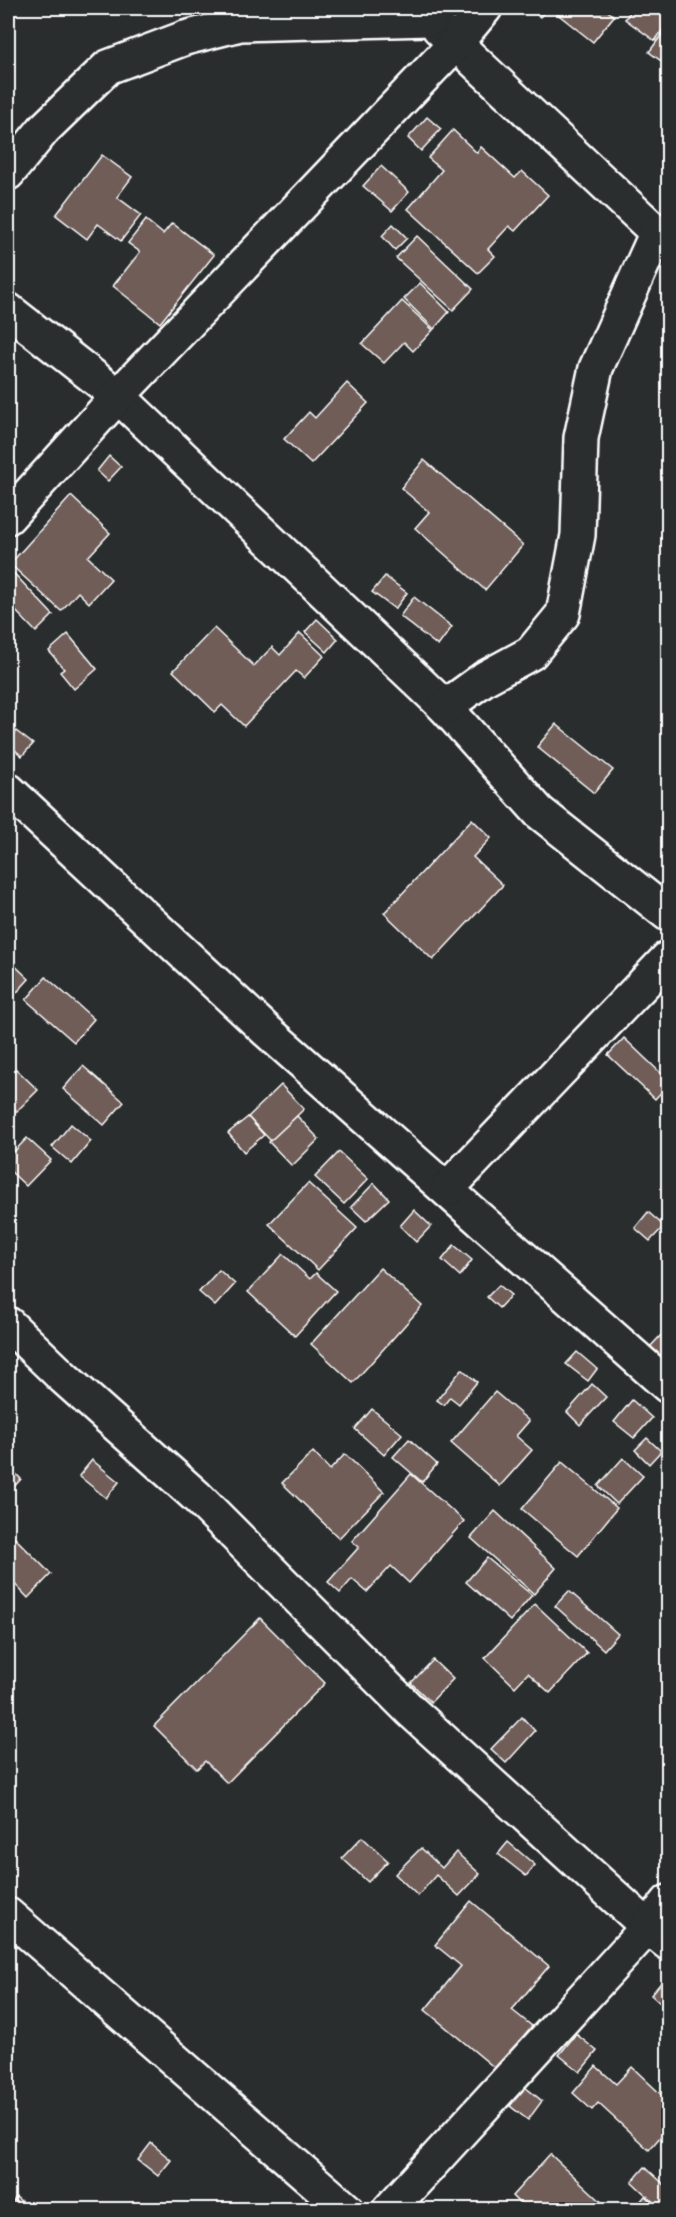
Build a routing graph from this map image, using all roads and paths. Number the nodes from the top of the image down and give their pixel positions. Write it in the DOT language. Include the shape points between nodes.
graph roads {
  1 [pos="485,8"];
  2 [pos="424,14"];
  3 [pos="455,44"];
  4 [pos="8,173"];
  5 [pos="663,238"];
  6 [pos="8,310"];
  7 [pos="118,396"];
  8 [pos="8,517"];
  9 [pos="445,707"];
  10 [pos="8,790"];
  11 [pos="669,914"];
  12 [pos="669,958"];
  13 [pos="447,1189"];
  14 [pos="8,1324"];
  15 [pos="669,1386"];
  16 [pos="669,1902"];
  17 [pos="8,1915"];
  18 [pos="658,1935"];
  19 [pos="347,2210"];
  20 [pos="389,2210"];
  1 -- 3 [label="street"];
  2 -- 3 [label="street"];
  2 -- 4 [label="street" via="240,24 185,38 108,66 44,129"];
  3 -- 5 [label="street"];
  3 -- 7 [label="street"];
  5 -- 9 [label="street" via="596,368 581,438 578,535 563,614 531,653 485,678"];
  6 -- 7 [label="street"];
  7 -- 8 [label="street"];
  7 -- 9 [label="street"];
  9 -- 11 [label="street" via="540,812"];
  10 -- 13 [label="street" via="267,1031"];
  12 -- 13 [label="street"];
  13 -- 15 [label="street"];
  14 -- 18 [label="street" via="196,1496 411,1711"];
  16 -- 18 [label="street"];
  17 -- 19 [label="street"];
  18 -- 20 [label="street"];
}
